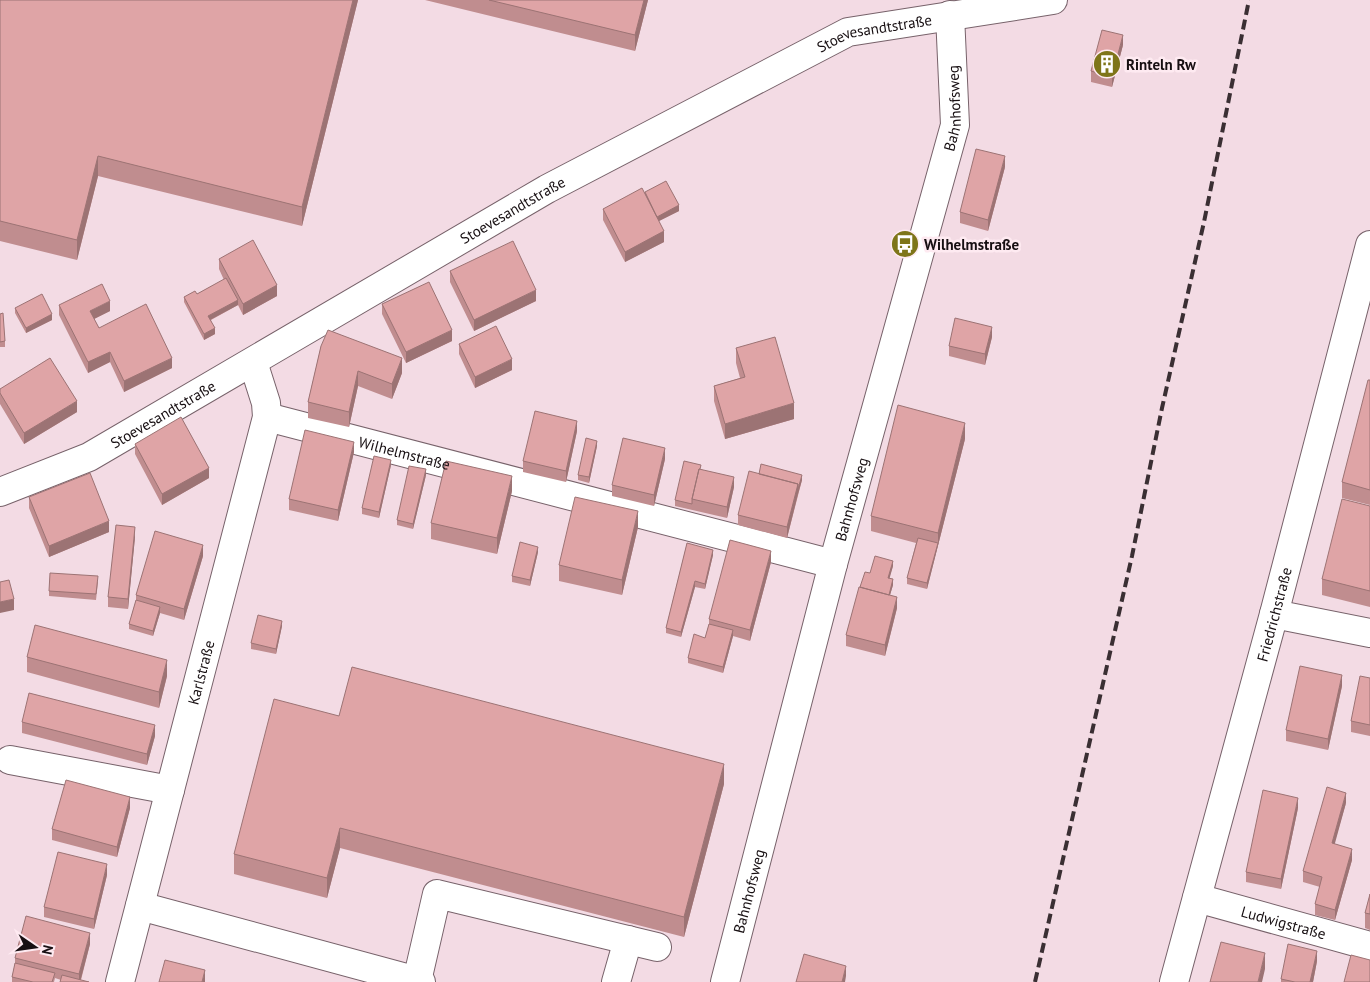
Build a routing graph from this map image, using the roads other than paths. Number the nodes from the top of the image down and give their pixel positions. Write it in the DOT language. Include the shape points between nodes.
graph roads {
  1 [pos="1053,0"];
  2 [pos="950,15"];
  3 [pos="1370,245"];
  4 [pos="252,362"];
  5 [pos="267,417"];
  6 [pos="0,492"];
  7 [pos="833,564"];
  8 [pos="1274,614"];
  9 [pos="1370,633"];
  10 [pos="10,760"];
  11 [pos="170,790"];
  12 [pos="1196,898"];
  13 [pos="140,906"];
  14 [pos="628,940"];
  15 [pos="1370,946"];
  16 [pos="656,947"];
  17 [pos="120,982"];
  18 [pos="419,982"];
  19 [pos="616,982"];
  20 [pos="726,982"];
  21 [pos="1174,982"];
  1 -- 2 [label="street, Stoevesandtstraße"];
  2 -- 4 [label="street, Stoevesandtstraße" via="848,32 547,189"];
  2 -- 7 [label="street, Bahnhofsweg" via="955,125"];
  3 -- 8 [label="street, Friedrichstraße"];
  4 -- 5 [label="street, Karlstraße" via="266,403"];
  4 -- 6 [label="street, Stoevesandtstraße" via="89,456"];
  5 -- 7 [label="street, Wilhelmstraße"];
  5 -- 11 [label="street, Karlstraße"];
  7 -- 20 [label="street, Bahnhofsweg"];
  8 -- 9 [label="street"];
  8 -- 12 [label="street, Friedrichstraße"];
  10 -- 11 [label="street"];
  11 -- 13 [label="street, Karlstraße"];
  12 -- 15 [label="street, Ludwigstraße"];
  12 -- 21 [label="street, Friedrichstraße"];
  13 -- 17 [label="street, Karlstraße"];
  13 -- 18 [label="street"];
  14 -- 16 [label="street"];
  14 -- 18 [label="street" via="437,894"];
  14 -- 19 [label="street"];
}
